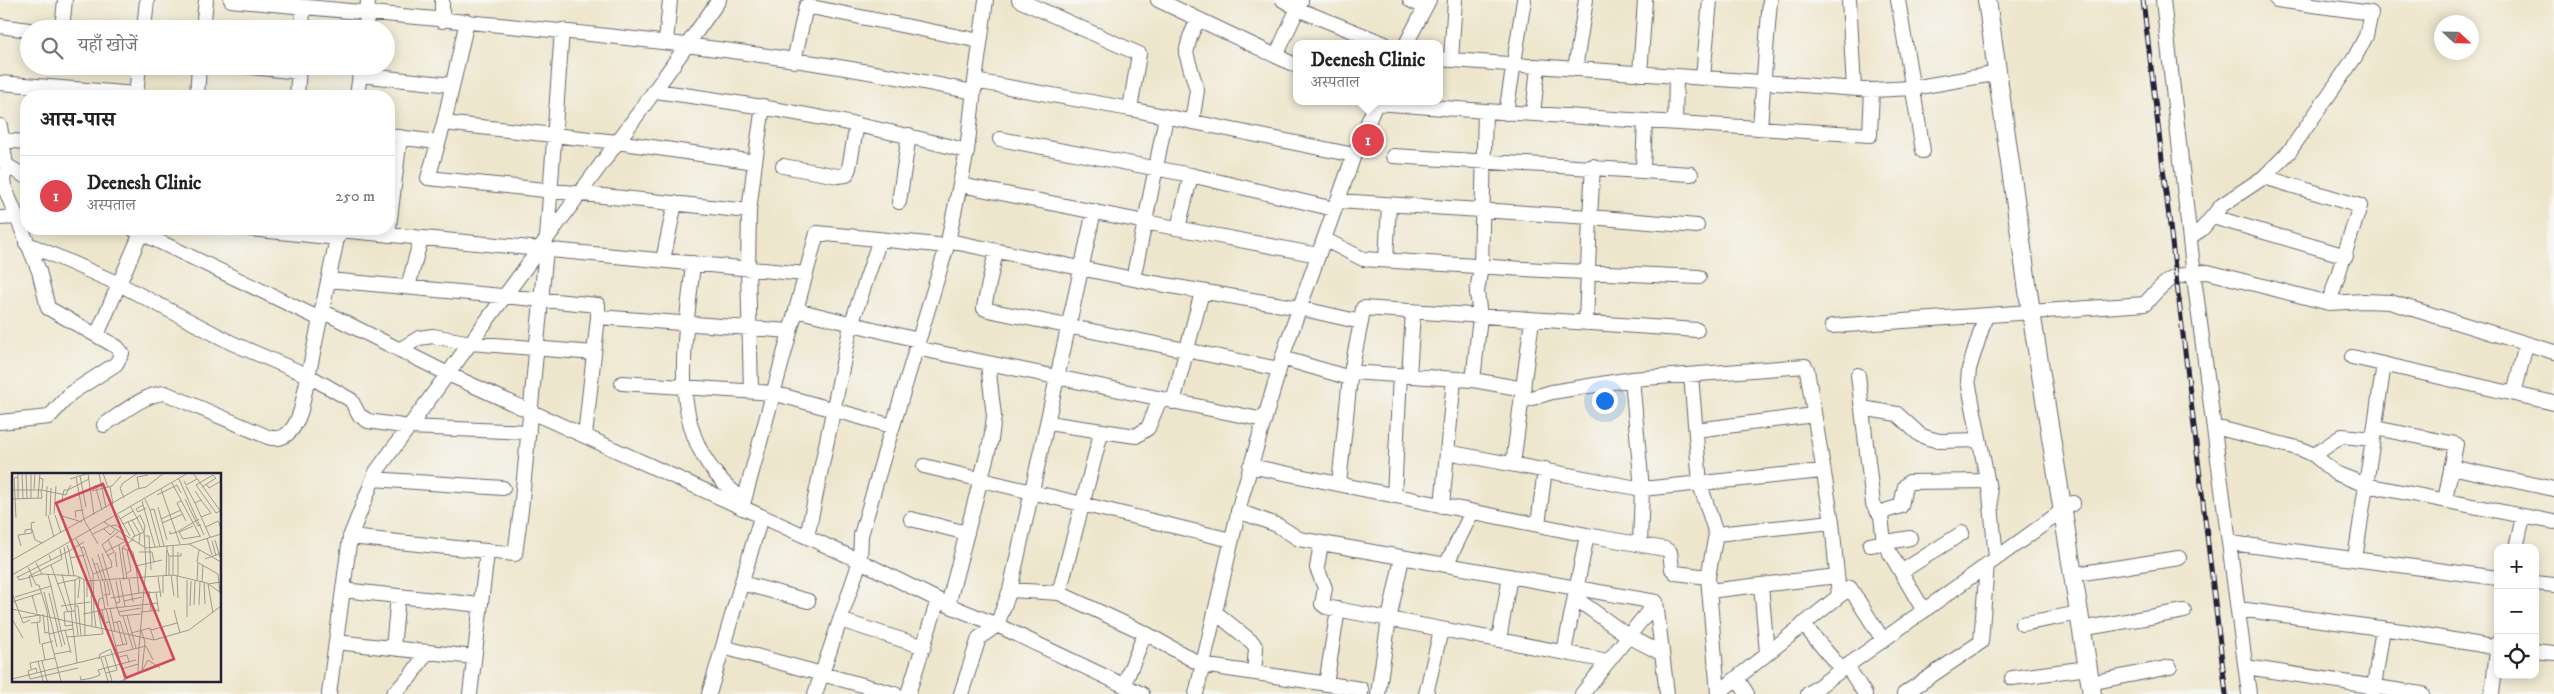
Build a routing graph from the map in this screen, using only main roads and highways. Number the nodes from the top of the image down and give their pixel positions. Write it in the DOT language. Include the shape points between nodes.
graph roads {
  1 [pos="1988,0"];
  2 [pos="1998,0"];
  3 [pos="2036,312"];
  4 [pos="2068,506"];
  5 [pos="2095,684"];
  1 -- 3 [label="main road"];
  2 -- 3 [label="main road"];
  3 -- 4 [label="main road"];
  4 -- 5 [label="main road" via="2080,614"];
  4 -- 5 [label="main road" via="2092,627"];
}
